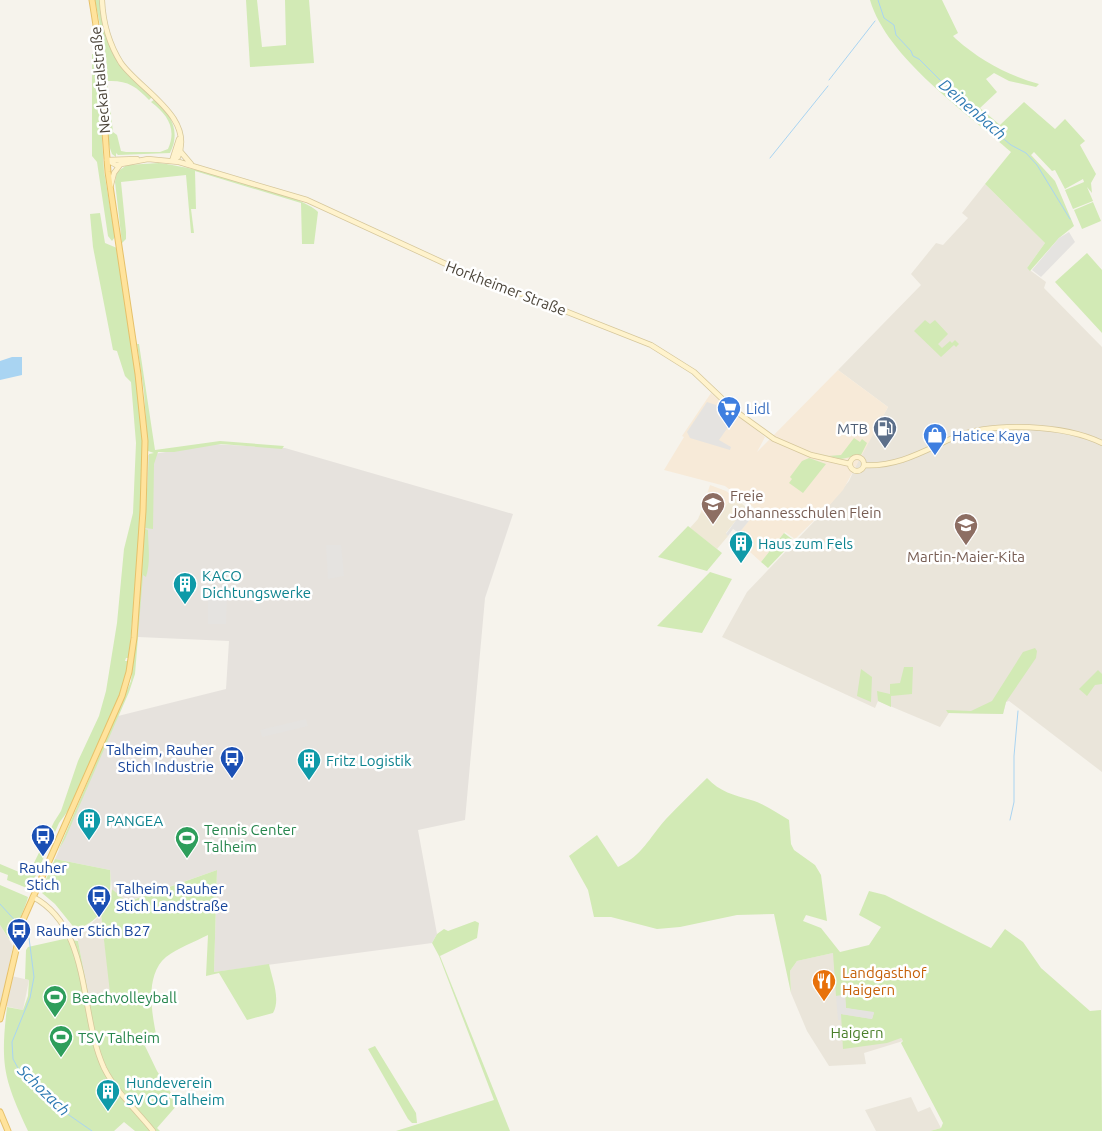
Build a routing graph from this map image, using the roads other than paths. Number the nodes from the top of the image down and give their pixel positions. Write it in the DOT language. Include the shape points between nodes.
graph roads {
  1 [pos="92,0"];
  2 [pos="102,0"];
  3 [pos="179,138"];
  4 [pos="180,151"];
  5 [pos="107,160"];
  6 [pos="138,160"];
  7 [pos="172,161"];
  8 [pos="121,164"];
  9 [pos="192,165"];
  10 [pos="110,187"];
  11 [pos="1102,443"];
  12 [pos="850,464"];
  13 [pos="864,465"];
  14 [pos="33,897"];
  15 [pos="0,1019"];
  16 [pos="0,1112"];
  17 [pos="8,1131"];
  18 [pos="154,1131"];
  1 -- 5 [label="main road, Neckartalstraße" via="100,58"];
  2 -- 3 [label="main road" via="106,29 120,61 167,108 175,121"];
  3 -- 4 [label="main road"];
  3 -- 7 [label="main road"];
  4 -- 7 [label="main road"];
  4 -- 9 [label="main road"];
  5 -- 6 [label="main road, Horkheimer Straße"];
  5 -- 8 [label="main road, Horkheimer Straße"];
  5 -- 10 [label="main road, Neckartalstraße"];
  6 -- 7 [label="main road, Horkheimer Straße"];
  6 -- 8 [label="main road, Horkheimer Straße"];
  7 -- 9 [label="main road, Horkheimer Straße"];
  8 -- 10 [label="main road"];
  9 -- 12 [label="main road, Horkheimer Straße" via="307,200 420,253 651,345 694,372 734,410 774,439 811,455"];
  10 -- 14 [label="main road, Neckartalstraße" via="145,441 132,650 122,696"];
  11 -- 13 [label="main road" via="1056,429 982,429 955,437 902,461"];
  12 -- 13 [label="main road" via="859,458"];
  12 -- 13 [label="main road" via="856,471"];
  14 -- 15 [label="main road, Neckartalstraße" via="19,933"];
  14 -- 18 [label="main road" via="48,906 68,933 105,1068 124,1097"];
  16 -- 17 [label="main road"];
}
